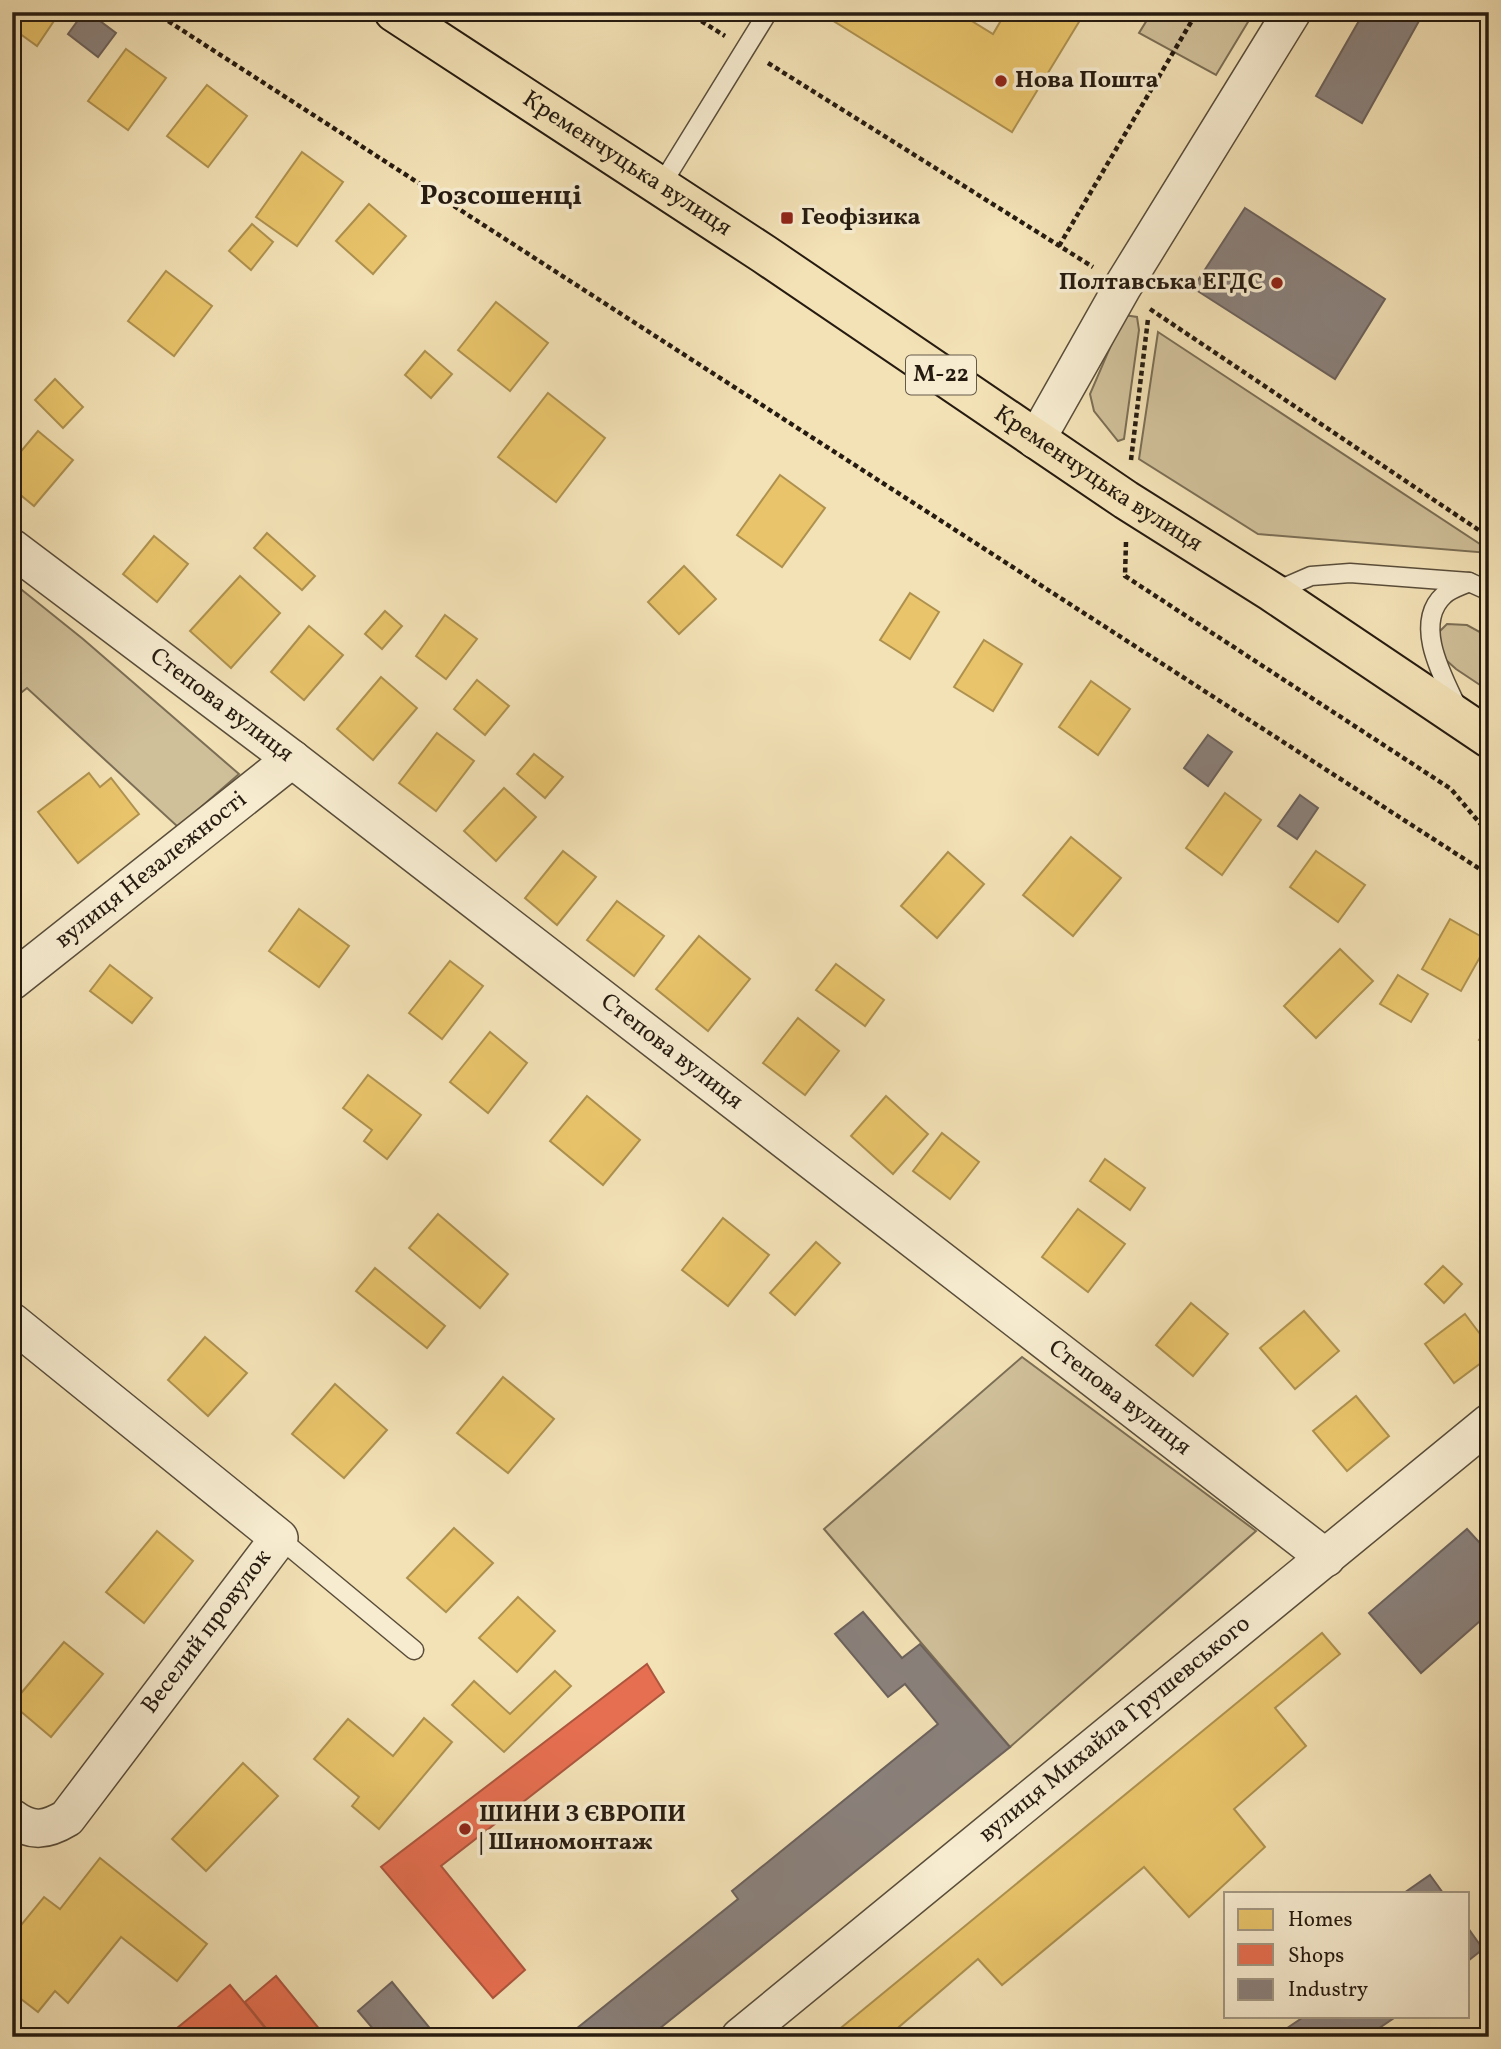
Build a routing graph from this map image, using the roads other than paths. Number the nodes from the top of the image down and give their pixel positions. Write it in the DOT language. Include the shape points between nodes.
graph roads {
  1 [pos="394,12"];
  2 [pos="768,12"];
  3 [pos="1292,12"];
  4 [pos="660,187"];
  5 [pos="1036,440"];
  6 [pos="12,548"];
  7 [pos="1469,582"];
  8 [pos="1489,591"];
  9 [pos="1272,592"];
  10 [pos="1477,730"];
  11 [pos="292,759"];
  12 [pos="12,981"];
  13 [pos="12,1322"];
  14 [pos="1489,1423"];
  15 [pos="279,1538"];
  16 [pos="1326,1558"];
  17 [pos="414,1650"];
  18 [pos="12,1818"];
  19 [pos="740,2037"];
  1 -- 4 [label="highway, Кременчуцька вулиця / М-22"];
  2 -- 4 [label="lane"];
  3 -- 5 [label="street" via="1143,297"];
  4 -- 5 [label="highway, Кременчуцька вулиця / М-22"];
  5 -- 9 [label="highway, Кременчуцька вулиця / М-22"];
  6 -- 11 [label="street, Степова вулиця"];
  7 -- 8 [label="lane"];
  7 -- 9 [label="lane" via="1350,573 1311,576"];
  7 -- 10 [label="lane" via="1444,595 1430,624 1436,659"];
  9 -- 10 [label="highway, Кременчуцька вулиця / М-22"];
  11 -- 12 [label="street, вулиця Незалежності"];
  11 -- 16 [label="street, Степова вулиця"];
  13 -- 15 [label="street, Веселий провулок"];
  14 -- 16 [label="street, вулиця Михайла Грушевського"];
  15 -- 17 [label="lane"];
  15 -- 18 [label="street, Веселий провулок" via="67,1818 40,1829"];
  16 -- 19 [label="street, вулиця Михайла Грушевського"];
}
